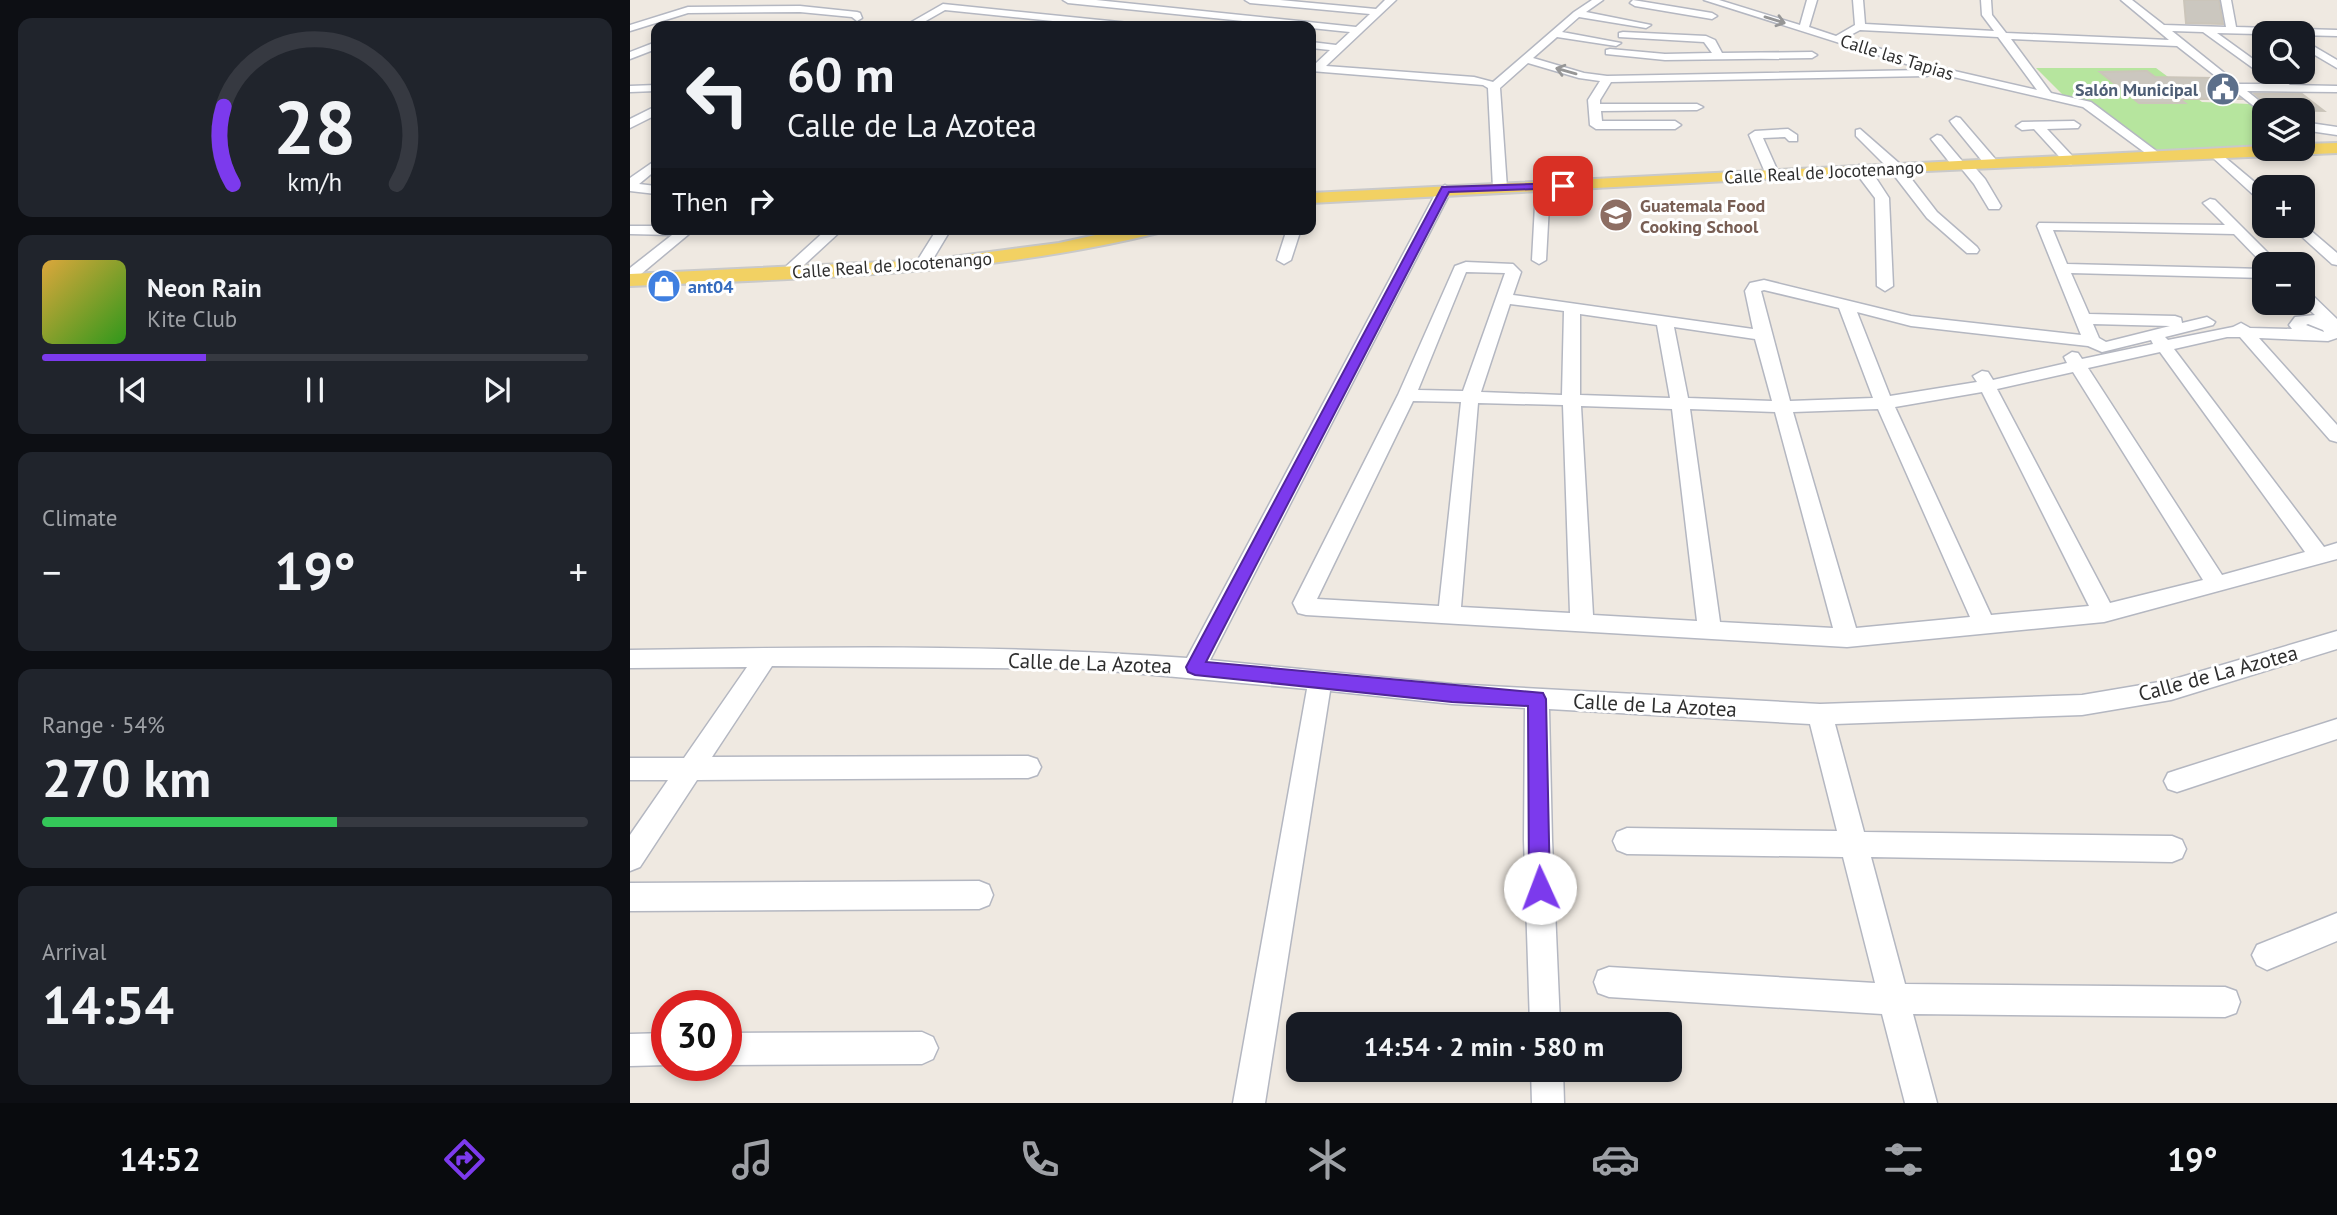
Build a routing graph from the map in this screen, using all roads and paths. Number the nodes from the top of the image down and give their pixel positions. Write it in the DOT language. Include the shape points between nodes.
graph roads {
  1 [pos="931,0"];
  2 [pos="1068,0"];
  3 [pos="1156,0"];
  4 [pos="1250,0"];
  5 [pos="1391,0"];
  6 [pos="1598,0"];
  7 [pos="1638,0"];
  8 [pos="1709,0"];
  9 [pos="1812,0"];
  10 [pos="1858,0"];
  11 [pos="1986,0"];
  12 [pos="2126,0"];
  13 [pos="2226,0"];
  14 [pos="946,3"];
  15 [pos="1734,7"];
  16 [pos="1143,8"];
  17 [pos="747,9"];
  18 [pos="810,10"];
  19 [pos="1378,12"];
  20 [pos="1577,14"];
  21 [pos="1713,16"];
  22 [pos="717,21"];
  23 [pos="785,21"];
  24 [pos="848,21"];
  25 [pos="914,21"];
  26 [pos="1077,21"];
  27 [pos="1122,21"];
  28 [pos="1271,21"];
  29 [pos="1632,23"];
  30 [pos="1694,23"];
  31 [pos="1316,26"];
  32 [pos="1659,26"];
  33 [pos="1860,27"];
  34 [pos="630,28"];
  35 [pos="1804,28"];
  36 [pos="2161,29"];
  37 [pos="2205,29"];
  38 [pos="1359,30"];
  39 [pos="2232,30"];
  40 [pos="2252,31"];
  41 [pos="2315,33"];
  42 [pos="2337,33"];
  43 [pos="1555,34"];
  44 [pos="2002,35"];
  45 [pos="1838,39"];
  46 [pos="2179,43"];
  47 [pos="1316,46"];
  48 [pos="651,47"];
  49 [pos="1614,47"];
  50 [pos="1338,48"];
  51 [pos="2315,51"];
  52 [pos="630,55"];
  53 [pos="1812,55"];
  54 [pos="1719,57"];
  55 [pos="1526,59"];
  56 [pos="643,63"];
  57 [pos="630,64"];
  58 [pos="2337,65"];
  59 [pos="1316,66"];
  60 [pos="1316,68"];
  61 [pos="1947,73"];
  62 [pos="1607,79"];
  63 [pos="1494,87"];
  64 [pos="2235,87"];
  65 [pos="651,88"];
  66 [pos="2287,88"];
  67 [pos="630,89"];
  68 [pos="2337,89"];
  69 [pos="2047,95"];
  70 [pos="2252,100"];
  71 [pos="1697,107"];
  72 [pos="1595,108"];
  73 [pos="636,118"];
  74 [pos="1955,121"];
  75 [pos="630,124"];
  76 [pos="1675,125"];
  77 [pos="2037,125"];
  78 [pos="2074,125"];
  79 [pos="2022,126"];
  80 [pos="2315,128"];
  81 [pos="2337,131"];
  82 [pos="1860,132"];
  83 [pos="1793,138"];
  84 [pos="1937,139"];
  85 [pos="2315,146"];
  86 [pos="2337,148"];
  87 [pos="2252,150"];
  88 [pos="2215,153"];
  89 [pos="2155,156"];
  90 [pos="2071,161"];
  91 [pos="1992,164"];
  92 [pos="1962,165"];
  93 [pos="1895,167"];
  94 [pos="651,168"];
  95 [pos="1859,169"];
  96 [pos="1772,174"];
  97 [pos="630,186"];
  98 [pos="2252,186"];
  99 [pos="1543,187"];
  100 [pos="1500,188"];
  101 [pos="651,189"];
  102 [pos="1445,189"];
  103 [pos="1316,198"];
  104 [pos="2210,203"];
  105 [pos="1994,206"];
  106 [pos="630,230"];
  107 [pos="651,230"];
  108 [pos="2237,230"];
  109 [pos="681,235"];
  110 [pos="829,235"];
  111 [pos="940,235"];
  112 [pos="1123,235"];
  113 [pos="1292,235"];
  114 [pos="2311,238"];
  115 [pos="1972,250"];
  116 [pos="2260,252"];
  117 [pos="1284,260"];
  118 [pos="1539,260"];
  119 [pos="2337,261"];
  120 [pos="922,266"];
  121 [pos="2062,268"];
  122 [pos="787,273"];
  123 [pos="2252,273"];
  124 [pos="630,278"];
  125 [pos="660,279"];
  126 [pos="1885,286"];
  127 [pos="630,291"];
  128 [pos="1504,298"];
  129 [pos="1846,306"];
  130 [pos="1572,309"];
  131 [pos="2315,311"];
  132 [pos="2083,319"];
  133 [pos="1665,322"];
  134 [pos="2209,322"];
  135 [pos="2240,326"];
  136 [pos="2328,328"];
  137 [pos="1762,335"];
  138 [pos="2159,340"];
  139 [pos="2097,344"];
  140 [pos="2075,362"];
  141 [pos="1984,381"];
  142 [pos="1409,390"];
  143 [pos="1471,393"];
  144 [pos="1571,397"];
  145 [pos="1882,398"];
  146 [pos="1679,399"];
  147 [pos="1783,402"];
  148 [pos="2337,436"];
  149 [pos="2328,553"];
  150 [pos="2217,585"];
  151 [pos="2104,614"];
  152 [pos="1448,615"];
  153 [pos="1582,624"];
  154 [pos="1984,626"];
  155 [pos="1710,631"];
  156 [pos="1847,638"];
  157 [pos="2337,640"];
  158 [pos="766,657"];
  159 [pos="630,659"];
  160 [pos="1195,667"];
  161 [pos="1320,681"];
  162 [pos="1537,699"];
  163 [pos="1820,714"];
  164 [pos="2337,729"];
  165 [pos="1028,767"];
  166 [pos="630,769"];
  167 [pos="690,769"];
  168 [pos="2177,781"];
  169 [pos="1627,841"];
  170 [pos="1853,844"];
  171 [pos="2172,849"];
  172 [pos="630,858"];
  173 [pos="979,895"];
  174 [pos="630,897"];
  175 [pos="2337,927"];
  176 [pos="2267,955"];
  177 [pos="1609,982"];
  178 [pos="1893,999"];
  179 [pos="2225,1002"];
  180 [pos="1545,1012"];
  181 [pos="922,1048"];
  182 [pos="630,1049"];
  183 [pos="651,1049"];
  184 [pos="742,1049"];
  185 [pos="1547,1082"];
  186 [pos="1249,1103"];
  187 [pos="1548,1103"];
  188 [pos="1921,1103"];
  1 -- 14 [label="street"];
  2 -- 16 [label="street"];
  3 -- 16 [label="street"];
  4 -- 19 [label="street"];
  5 -- 19 [label="street"];
  6 -- 20 [label="street"];
  7 -- 21 [label="street" via="1635,3"];
  8 -- 15 [label="street, Calle las Tapias"];
  9 -- 35 [label="street"];
  10 -- 33 [label="street"];
  11 -- 44 [label="street" via="1987,15"];
  12 -- 36 [label="street"];
  13 -- 39 [label="street"];
  14 -- 25 [label="street"];
  14 -- 26 [label="street"];
  15 -- 21 [label="street"];
  15 -- 35 [label="street, Calle las Tapias, one-way"];
  16 -- 27 [label="street"];
  16 -- 28 [label="street"];
  17 -- 18 [label="street"];
  17 -- 22 [label="street"];
  17 -- 34 [label="street" via="678,11"];
  18 -- 23 [label="street"];
  18 -- 24 [label="street" via="858,16"];
  19 -- 38 [label="street"];
  20 -- 29 [label="street"];
  20 -- 43 [label="street"];
  21 -- 30 [label="street"];
  29 -- 32 [label="street"];
  29 -- 49 [label="street"];
  31 -- 38 [label="street"];
  33 -- 44 [label="street"];
  33 -- 45 [label="street"];
  35 -- 45 [label="street, Calle las Tapias"];
  36 -- 37 [label="street"];
  36 -- 46 [label="street"];
  37 -- 39 [label="street"];
  37 -- 66 [label="street"];
  38 -- 50 [label="street"];
  39 -- 40 [label="street"];
  41 -- 42 [label="street"];
  43 -- 49 [label="street"];
  43 -- 55 [label="street"];
  44 -- 46 [label="street"];
  44 -- 69 [label="street"];
  45 -- 61 [label="street, Calle las Tapias"];
  46 -- 64 [label="street"];
  47 -- 50 [label="street"];
  48 -- 52 [label="street"];
  49 -- 54 [label="street" via="1665,57"];
  49 -- 54 [label="street" via="1710,40"];
  50 -- 59 [label="street"];
  51 -- 58 [label="street"];
  53 -- 54 [label="street"];
  62 -- 55 [label="street, one-way"];
  55 -- 63 [label="street"];
  56 -- 57 [label="street"];
  60 -- 63 [label="street" via="1474,80"];
  61 -- 62 [label="street"];
  61 -- 69 [label="street, Calle las Tapias"];
  62 -- 72 [label="street" via="1595,97"];
  63 -- 100 [label="street"];
  64 -- 66 [label="street"];
  64 -- 70 [label="street"];
  65 -- 67 [label="street"];
  66 -- 68 [label="street"];
  69 -- 89 [label="street, Calle las Tapias" via="2087,104"];
  71 -- 72 [label="street"];
  72 -- 76 [label="street" via="1595,125"];
  73 -- 75 [label="street"];
  74 -- 91 [label="street"];
  77 -- 78 [label="street"];
  77 -- 79 [label="street"];
  77 -- 90 [label="street"];
  80 -- 81 [label="street"];
  82 -- 93 [label="street"];
  83 -- 96 [label="street" via="1788,132 1755,135"];
  84 -- 92 [label="street"];
  85 -- 86 [label="main road, Calle Real de Jocotenango"];
  87 -- 88 [label="main road, Calle Real de Jocotenango"];
  88 -- 89 [label="main road, Calle Real de Jocotenango"];
  88 -- 98 [label="street"];
  89 -- 90 [label="main road, Calle Real de Jocotenango"];
  90 -- 91 [label="main road, Calle Real de Jocotenango"];
  91 -- 92 [label="main road, Calle Real de Jocotenango"];
  92 -- 93 [label="main road, Calle Real de Jocotenango"];
  92 -- 105 [label="street" via="1980,182"];
  93 -- 95 [label="main road, Calle Real de Jocotenango"];
  93 -- 115 [label="street" via="1932,215"];
  94 -- 97 [label="street"];
  95 -- 96 [label="main road, Calle Real de Jocotenango"];
  95 -- 126 [label="street" via="1882,198"];
  96 -- 99 [label="main road, Calle Real de Jocotenango"];
  97 -- 101 [label="street"];
  99 -- 100 [label="main road, Calle Real de Jocotenango"];
  99 -- 118 [label="street"];
  100 -- 102 [label="main road, Calle Real de Jocotenango"];
  102 -- 103 [label="main road, Calle Real de Jocotenango"];
  102 -- 160 [label="street"];
  104 -- 108 [label="street"];
  106 -- 107 [label="street"];
  108 -- 116 [label="street"];
  108 -- 121 [label="street" via="2044,226"];
  109 -- 124 [label="street"];
  110 -- 122 [label="street"];
  111 -- 120 [label="street"];
  112 -- 120 [label="main road, Calle Real de Jocotenango" via="1047,251"];
  113 -- 117 [label="street"];
  114 -- 119 [label="street"];
  120 -- 122 [label="main road, Calle Real de Jocotenango"];
  121 -- 123 [label="street"];
  121 -- 132 [label="street"];
  122 -- 125 [label="main road, Calle Real de Jocotenango"];
  124 -- 125 [label="main road, Calle Real de Jocotenango"];
  125 -- 127 [label="street"];
  128 -- 130 [label="street"];
  128 -- 142 [label="street" via="1512,269 1460,269"];
  128 -- 143 [label="street"];
  129 -- 137 [label="street" via="1755,286"];
  129 -- 139 [label="street" via="1938,324"];
  129 -- 145 [label="street"];
  130 -- 133 [label="street"];
  130 -- 144 [label="street"];
  131 -- 136 [label="street"];
  132 -- 134 [label="street"];
  132 -- 139 [label="street"];
  133 -- 137 [label="street"];
  133 -- 146 [label="street"];
  134 -- 135 [label="street"];
  134 -- 138 [label="street"];
  135 -- 136 [label="street"];
  135 -- 136 [label="street" via="2301,320"];
  135 -- 138 [label="street" via="2227,332"];
  135 -- 148 [label="street"];
  137 -- 147 [label="street"];
  138 -- 139 [label="street"];
  138 -- 140 [label="street"];
  138 -- 149 [label="street"];
  139 -- 140 [label="street"];
  140 -- 141 [label="street"];
  140 -- 150 [label="street"];
  141 -- 145 [label="street"];
  141 -- 151 [label="street"];
  142 -- 143 [label="street"];
  142 -- 152 [label="street" via="1304,603 1312,609"];
  143 -- 144 [label="street"];
  143 -- 152 [label="street"];
  144 -- 146 [label="street"];
  144 -- 153 [label="street"];
  145 -- 147 [label="street"];
  145 -- 154 [label="street"];
  146 -- 147 [label="street"];
  146 -- 155 [label="street"];
  147 -- 156 [label="street"];
  149 -- 150 [label="street"];
  150 -- 151 [label="street"];
  151 -- 154 [label="street"];
  152 -- 153 [label="street"];
  153 -- 155 [label="street"];
  154 -- 156 [label="street"];
  155 -- 156 [label="street"];
  157 -- 163 [label="street, Calle de La Azotea" via="2171,690 2082,705"];
  158 -- 159 [label="street, Calle de La Azotea"];
  158 -- 160 [label="street, Calle de La Azotea" via="1087,660"];
  158 -- 167 [label="street"];
  160 -- 161 [label="street, Calle de La Azotea"];
  161 -- 162 [label="street, Calle de La Azotea"];
  161 -- 186 [label="street"];
  162 -- 163 [label="street, Calle de La Azotea"];
  162 -- 180 [label="street"];
  163 -- 170 [label="street"];
  164 -- 168 [label="street"];
  165 -- 167 [label="street"];
  166 -- 167 [label="street"];
  167 -- 172 [label="street"];
  169 -- 170 [label="street"];
  170 -- 171 [label="street"];
  170 -- 178 [label="street"];
  173 -- 174 [label="street"];
  175 -- 176 [label="street"];
  177 -- 178 [label="street"];
  178 -- 179 [label="street"];
  178 -- 188 [label="street"];
  181 -- 184 [label="street"];
  182 -- 183 [label="street"];
  185 -- 187 [label="street"];
}
